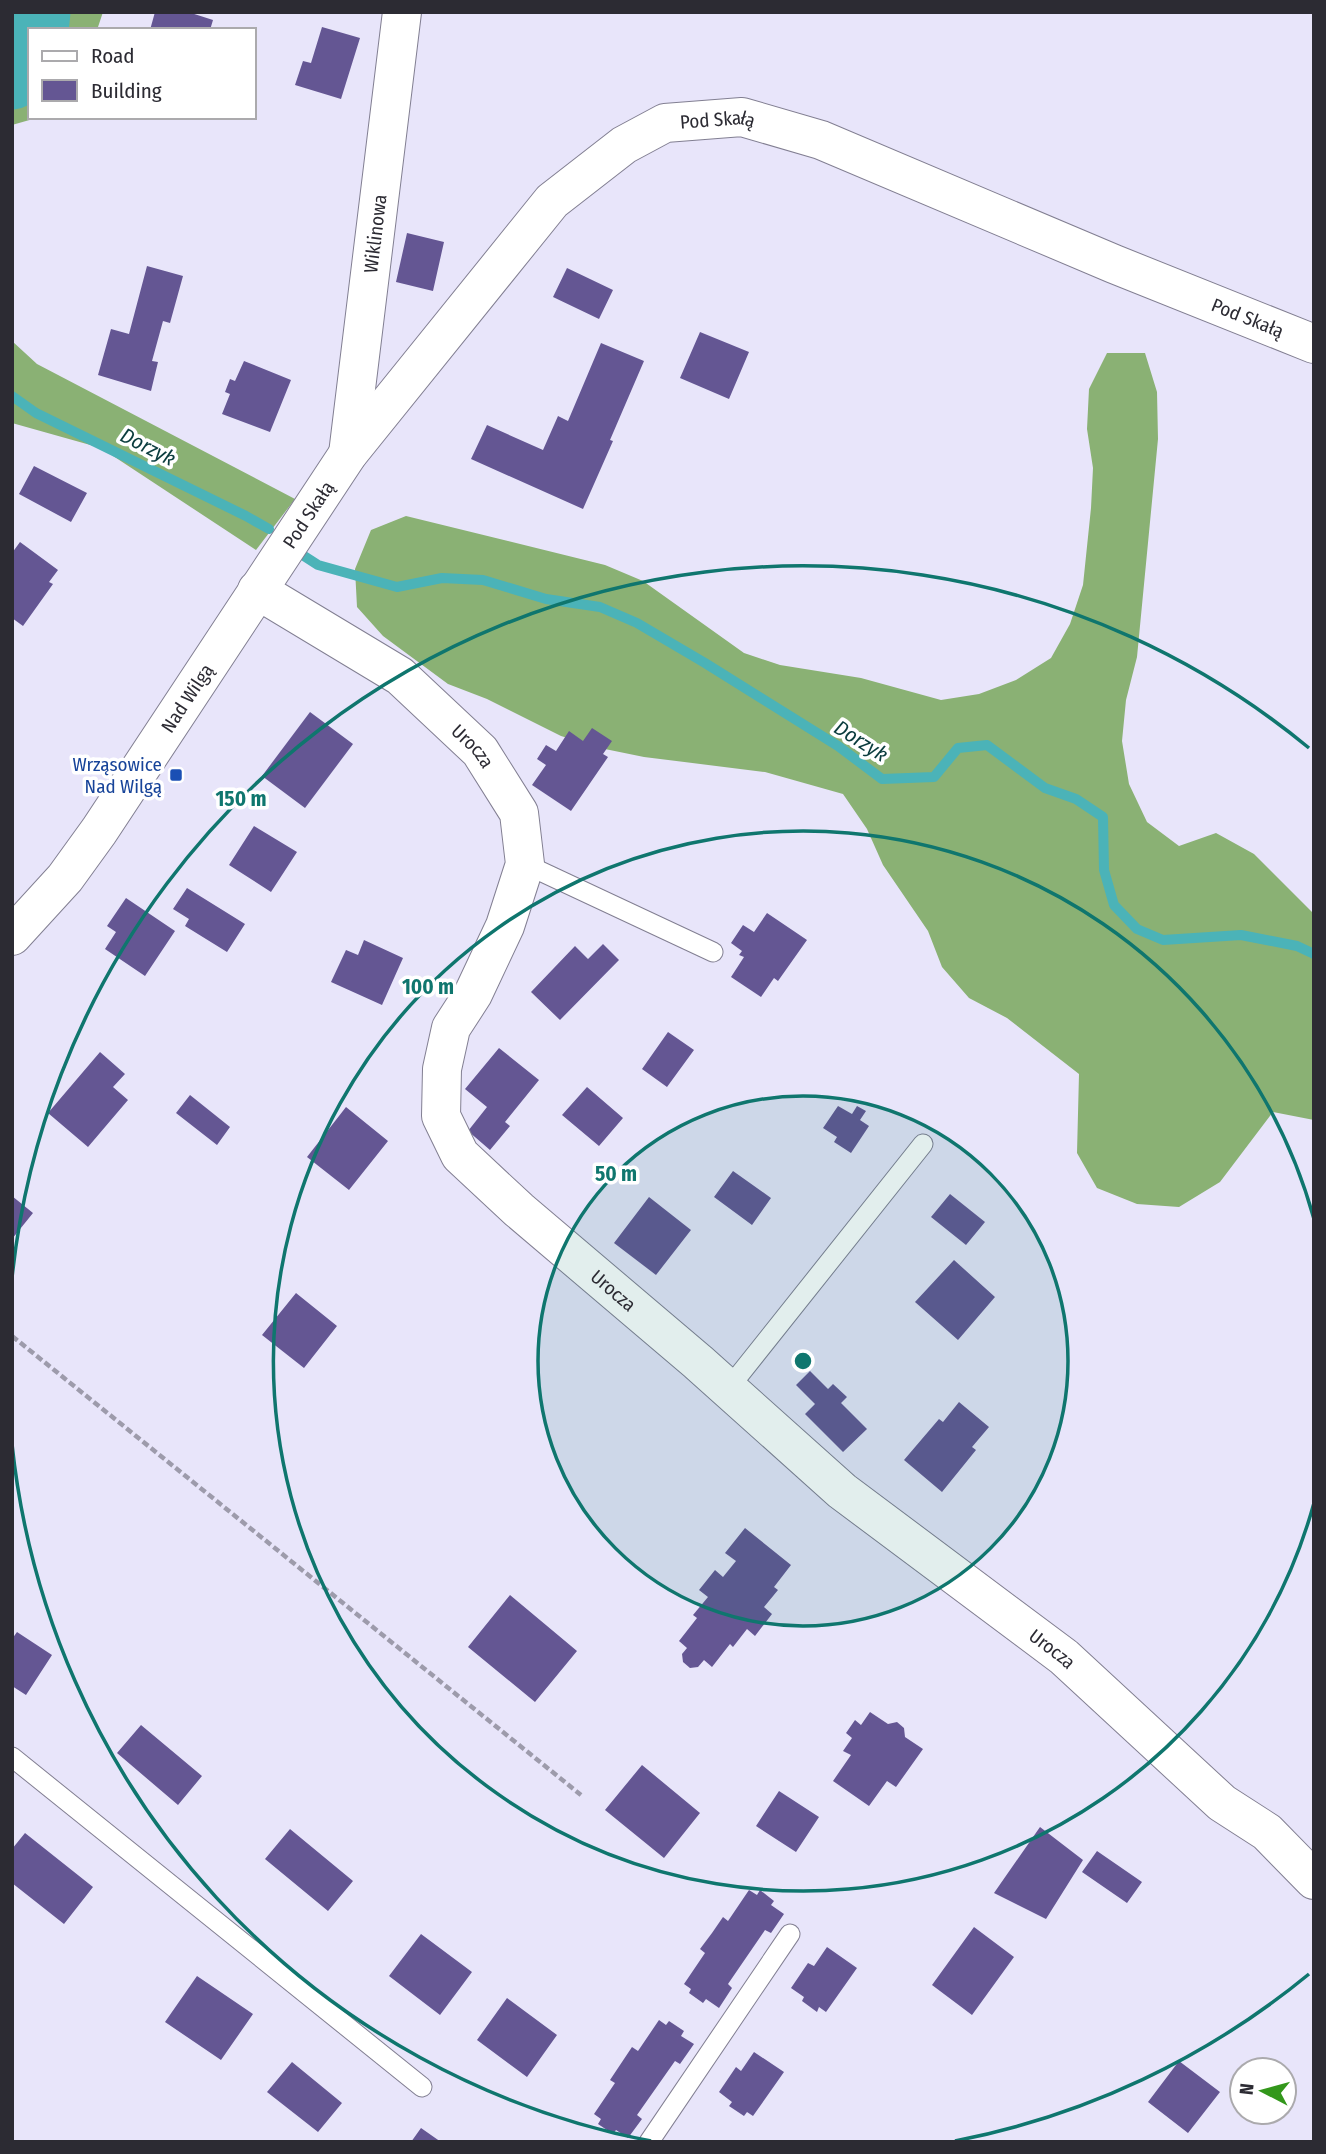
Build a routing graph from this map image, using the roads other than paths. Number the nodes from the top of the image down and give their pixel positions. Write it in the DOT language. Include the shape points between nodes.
graph roads {
  1 [pos="402,12"];
  2 [pos="1314,344"];
  3 [pos="348,454"];
  4 [pos="257,590"];
  5 [pos="525,864"];
  6 [pos="16,926"];
  7 [pos="713,952"];
  8 [pos="923,1144"];
  9 [pos="729,1389"];
  10 [pos="12,1757"];
  11 [pos="1314,1881"];
  12 [pos="790,1934"];
  13 [pos="422,2087"];
  14 [pos="649,2142"];
  1 -- 3 [label="street, Wiklinowa"];
  2 -- 3 [label="street, Pod Skałą" via="821,140 742,117 665,123 624,145 552,201"];
  3 -- 4 [label="street, Pod Skałą"];
  4 -- 5 [label="street, Urocza" via="400,676 480,751 519,813"];
  4 -- 6 [label="street, Nad Wilgą" via="99,831 65,878"];
  5 -- 7 [label="lane"];
  5 -- 9 [label="street, Urocza" via="505,926 451,1028 442,1069 441,1116 460,1155"];
  8 -- 9 [label="lane"];
  9 -- 11 [label="street, Urocza" via="842,1491 1064,1657 1223,1803 1267,1832"];
  10 -- 13 [label="lane"];
  12 -- 14 [label="lane"];
}
